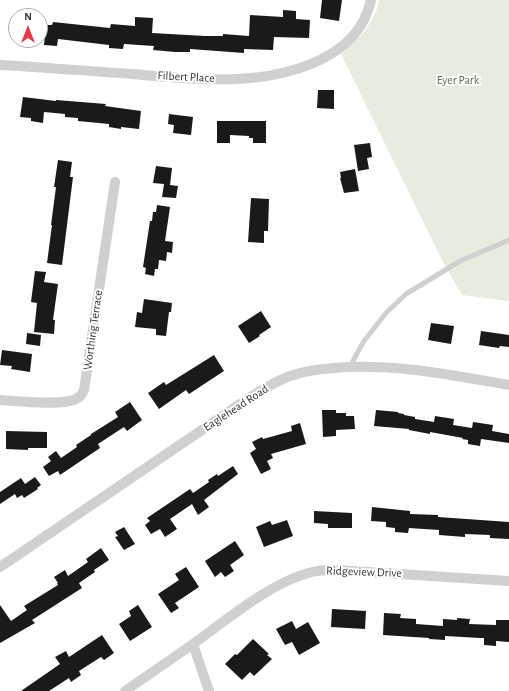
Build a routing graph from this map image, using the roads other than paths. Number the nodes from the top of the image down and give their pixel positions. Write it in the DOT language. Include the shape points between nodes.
graph roads {
  1 [pos="371,0"];
  2 [pos="0,65"];
  3 [pos="115,182"];
  4 [pos="509,240"];
  5 [pos="350,366"];
  6 [pos="509,385"];
  7 [pos="0,400"];
  8 [pos="0,567"];
  9 [pos="509,581"];
  10 [pos="193,644"];
  11 [pos="125,691"];
  12 [pos="209,691"];
  1 -- 2 [label="street, Filbert Place" via="364,20 347,43 307,66 273,76 244,79 184,79"];
  3 -- 7 [label="street, Worthing Terrace" via="82,395 78,399 63,402"];
  4 -- 5 [label="lane" via="460,261 406,294 381,318"];
  5 -- 6 [label="street, Eaglehead Road" via="416,369"];
  5 -- 8 [label="street, Eaglehead Road" via="313,370 272,384"];
  9 -- 10 [label="street, Ridgeview Drive" via="337,570 312,572 274,588"];
  10 -- 11 [label="street, Ridgeview Drive"];
  10 -- 12 [label="street"];
}
